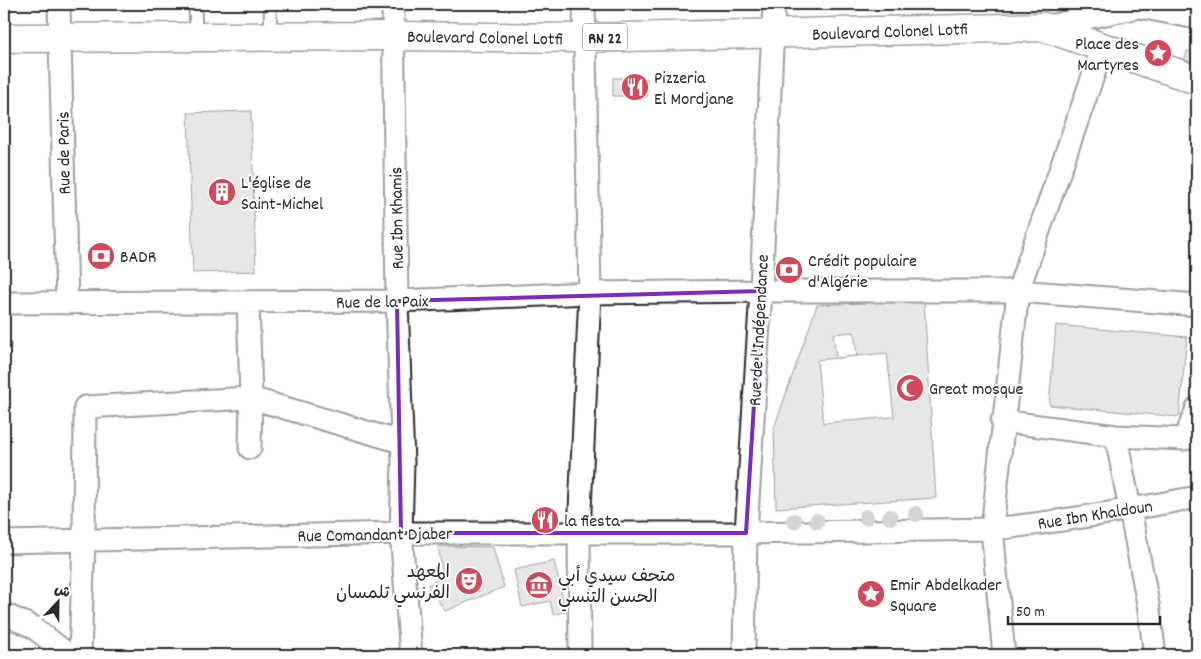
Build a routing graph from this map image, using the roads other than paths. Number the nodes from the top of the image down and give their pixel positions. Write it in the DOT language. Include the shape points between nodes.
graph roads {
  1 [pos="59,4"];
  2 [pos="195,4"];
  3 [pos="270,4"];
  4 [pos="393,4"];
  5 [pos="584,4"];
  6 [pos="774,4"];
  7 [pos="1135,5"];
  8 [pos="1197,18"];
  9 [pos="1044,27"];
  10 [pos="773,34"];
  11 [pos="196,36"];
  12 [pos="271,36"];
  13 [pos="394,36"];
  14 [pos="4,38"];
  15 [pos="60,38"];
  16 [pos="585,38"];
  17 [pos="1103,48"];
  18 [pos="1197,80"];
  19 [pos="761,291"];
  20 [pos="1018,291"];
  21 [pos="590,293"];
  22 [pos="397,301"];
  23 [pos="248,302"];
  24 [pos="4,303"];
  25 [pos="67,303"];
  26 [pos="1197,305"];
  27 [pos="251,398"];
  28 [pos="1197,408"];
  29 [pos="1002,421"];
  30 [pos="1116,436"];
  31 [pos="250,448"];
  32 [pos="402,452"];
  33 [pos="1197,497"];
  34 [pos="1131,510"];
  35 [pos="992,529"];
  36 [pos="579,532"];
  37 [pos="401,533"];
  38 [pos="746,533"];
  39 [pos="84,540"];
  40 [pos="4,542"];
  41 [pos="4,614"];
  42 [pos="69,655"];
  43 [pos="80,655"];
  44 [pos="411,655"];
  45 [pos="580,655"];
  46 [pos="744,655"];
  47 [pos="1004,655"];
  48 [pos="1155,655"];
  1 -- 15 [label="street, Rue de Paris"];
  2 -- 11 [label="lane"];
  3 -- 12 [label="lane"];
  4 -- 13 [label="street, Rue Ibn Khamis"];
  5 -- 16 [label="street"];
  6 -- 10 [label="street, Rue de l'Indépendance"];
  7 -- 8 [label="street"];
  7 -- 9 [label="street"];
  9 -- 10 [label="main road, Boulevard Colonel Lotfi / RN 22"];
  9 -- 17 [label="main road, Boulevard Colonel Lotfi / RN 22"];
  10 -- 16 [label="main road, Boulevard Colonel Lotfi / RN 22"];
  10 -- 19 [label="street, Rue de l'Indépendance"];
  11 -- 12 [label="main road, Boulevard Colonel Lotfi / RN 22"];
  11 -- 15 [label="main road, Boulevard Colonel Lotfi / RN 22"];
  12 -- 13 [label="main road, Boulevard Colonel Lotfi / RN 22"];
  13 -- 16 [label="main road, Boulevard Colonel Lotfi / RN 22"];
  13 -- 22 [label="street, Rue Ibn Khamis"];
  14 -- 15 [label="main road, Boulevard Colonel Lotfi / RN 22"];
  15 -- 25 [label="street, Rue de Paris"];
  16 -- 21 [label="street"];
  17 -- 18 [label="main road, Boulevard Colonel Lotfi / RN 22"];
  17 -- 20 [label="street"];
  19 -- 20 [label="street, Rue de la Paix"];
  19 -- 21 [label="street, Rue de la Paix"];
  19 -- 38 [label="street, Rue de l'Indépendance"];
  20 -- 26 [label="street, Rue de la Paix"];
  20 -- 29 [label="street"];
  21 -- 22 [label="street, Rue de la Paix"];
  21 -- 36 [label="street"];
  22 -- 23 [label="street, Rue de la Paix"];
  22 -- 32 [label="street, Rue Ibn Khamis"];
  23 -- 25 [label="street, Rue de la Paix"];
  23 -- 27 [label="street"];
  24 -- 25 [label="street, Rue de la Paix"];
  27 -- 31 [label="street"];
  27 -- 32 [label="street"];
  27 -- 39 [label="street" via="84,408"];
  28 -- 30 [label="street" via="1185,439"];
  29 -- 30 [label="street"];
  29 -- 35 [label="street"];
  30 -- 34 [label="street"];
  32 -- 37 [label="street"];
  33 -- 34 [label="street, Rue Ibn Khaldoun"];
  34 -- 35 [label="street, Rue Ibn Khaldoun"];
  34 -- 48 [label="street"];
  35 -- 38 [label="street, Rue Ibn Khaldoun"];
  35 -- 47 [label="street"];
  36 -- 37 [label="street, Rue Comandant Djaber"];
  36 -- 38 [label="street, Rue Comandant Djaber"];
  36 -- 45 [label="street"];
  37 -- 39 [label="street, Rue Comandant Djaber"];
  37 -- 44 [label="street"];
  38 -- 46 [label="street, Rue de l'Indépendance"];
  39 -- 40 [label="street, Rue Comandant Djaber"];
  39 -- 43 [label="street"];
  41 -- 42 [label="street" via="33,627"];
}
